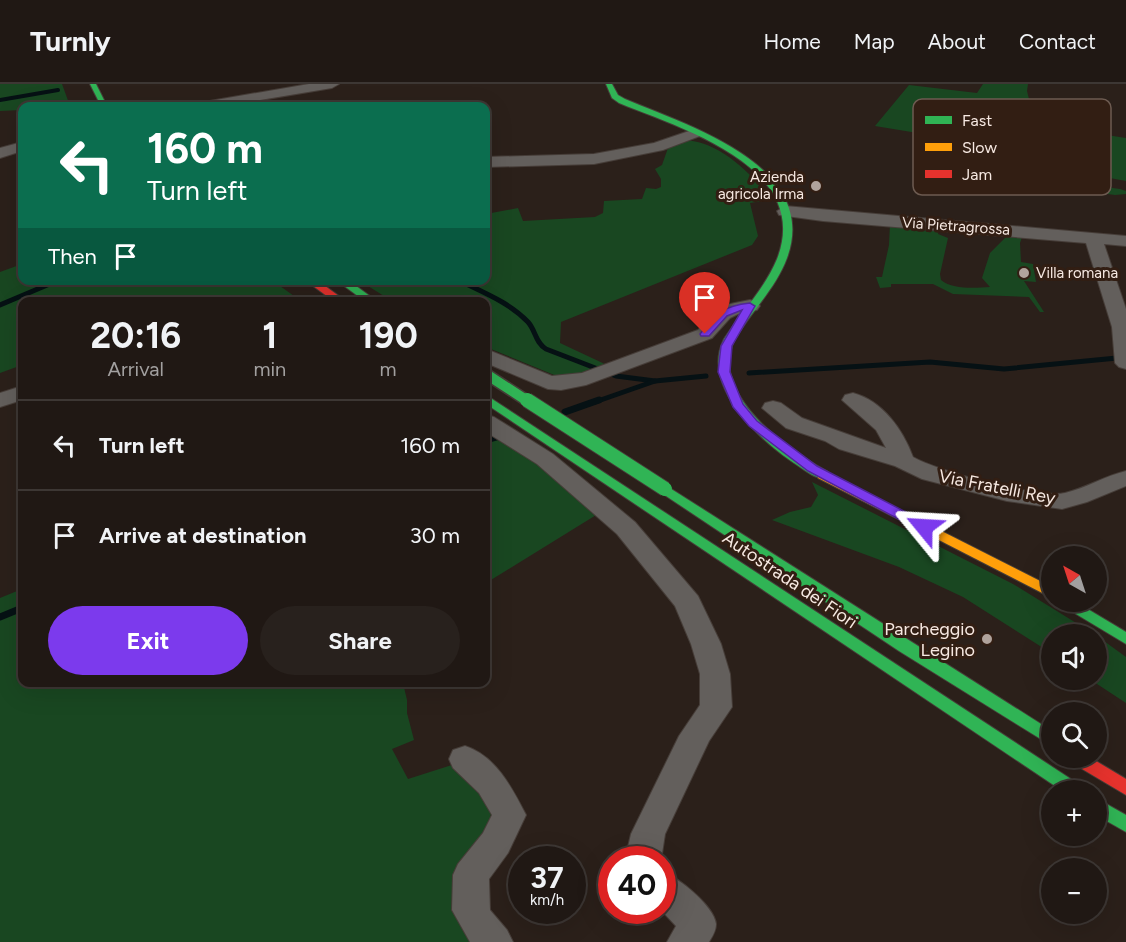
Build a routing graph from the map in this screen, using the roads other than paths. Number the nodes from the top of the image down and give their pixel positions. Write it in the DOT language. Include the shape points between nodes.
graph roads {
  1 [pos="93,84"];
  2 [pos="332,84"];
  3 [pos="609,84"];
  4 [pos="102,102"];
  5 [pos="227,102"];
  6 [pos="695,133"];
  7 [pos="18,147"];
  8 [pos="0,153"];
  9 [pos="490,162"];
  10 [pos="785,211"];
  11 [pos="1093,238"];
  12 [pos="1126,241"];
  13 [pos="317,285"];
  14 [pos="348,285"];
  15 [pos="335,297"];
  16 [pos="366,297"];
  17 [pos="750,306"];
  18 [pos="1124,328"];
  19 [pos="490,357"];
  20 [pos="1126,363"];
  21 [pos="490,378"];
  22 [pos="540,380"];
  23 [pos="18,394"];
  24 [pos="490,397"];
  25 [pos="0,400"];
  26 [pos="853,400"];
  27 [pos="490,402"];
  28 [pos="773,408"];
  29 [pos="490,425"];
  30 [pos="902,461"];
  31 [pos="1126,478"];
  32 [pos="1041,586"];
  33 [pos="1082,612"];
  34 [pos="1126,639"];
  35 [pos="1041,733"];
  36 [pos="465,759"];
  37 [pos="1094,768"];
  38 [pos="1059,780"];
  39 [pos="1126,788"];
  40 [pos="1107,812"];
  41 [pos="1126,825"];
  42 [pos="646,846"];
  43 [pos="676,901"];
  44 [pos="494,942"];
  45 [pos="686,942"];
  1 -- 4 [label="main road"];
  2 -- 5 [label="street"];
  3 -- 6 [label="main road" via="622,100"];
  6 -- 9 [label="street" via="658,147 594,159"];
  6 -- 10 [label="main road" via="739,155 763,174"];
  7 -- 8 [label="street"];
  10 -- 11 [label="street, Via Pietragrossa"];
  10 -- 17 [label="main road" via="782,258"];
  11 -- 12 [label="street, Via Pietragrossa"];
  11 -- 18 [label="street"];
  13 -- 15 [label="main road"];
  14 -- 16 [label="main road"];
  17 -- 22 [label="street" via="723,314 705,334 586,379 561,384"];
  17 -- 32 [label="main road" via="726,346 724,372 737,405 753,423 812,469"];
  18 -- 20 [label="street"];
  19 -- 22 [label="street"];
  21 -- 35 [label="main road, Autostrada dei Fiori, bridge"];
  22 -- 24 [label="street" via="520,383"];
  23 -- 25 [label="street"];
  26 -- 30 [label="street" via="876,416 897,444"];
  27 -- 38 [label="main road, Autostrada dei Fiori"];
  28 -- 30 [label="street, Via Fratelli Rey" via="794,423"];
  29 -- 42 [label="street" via="545,459 626,528 688,603 706,644 715,674 716,707 695,736"];
  30 -- 31 [label="street, Via Fratelli Rey" via="933,475 1059,502"];
  33 -- 34 [label="main road"];
  36 -- 44 [label="street" via="499,795 509,816 496,843 471,875 471,910 478,925"];
  37 -- 39 [label="main road"];
  40 -- 41 [label="main road"];
  43 -- 45 [label="street" via="697,922 697,930"];
}
